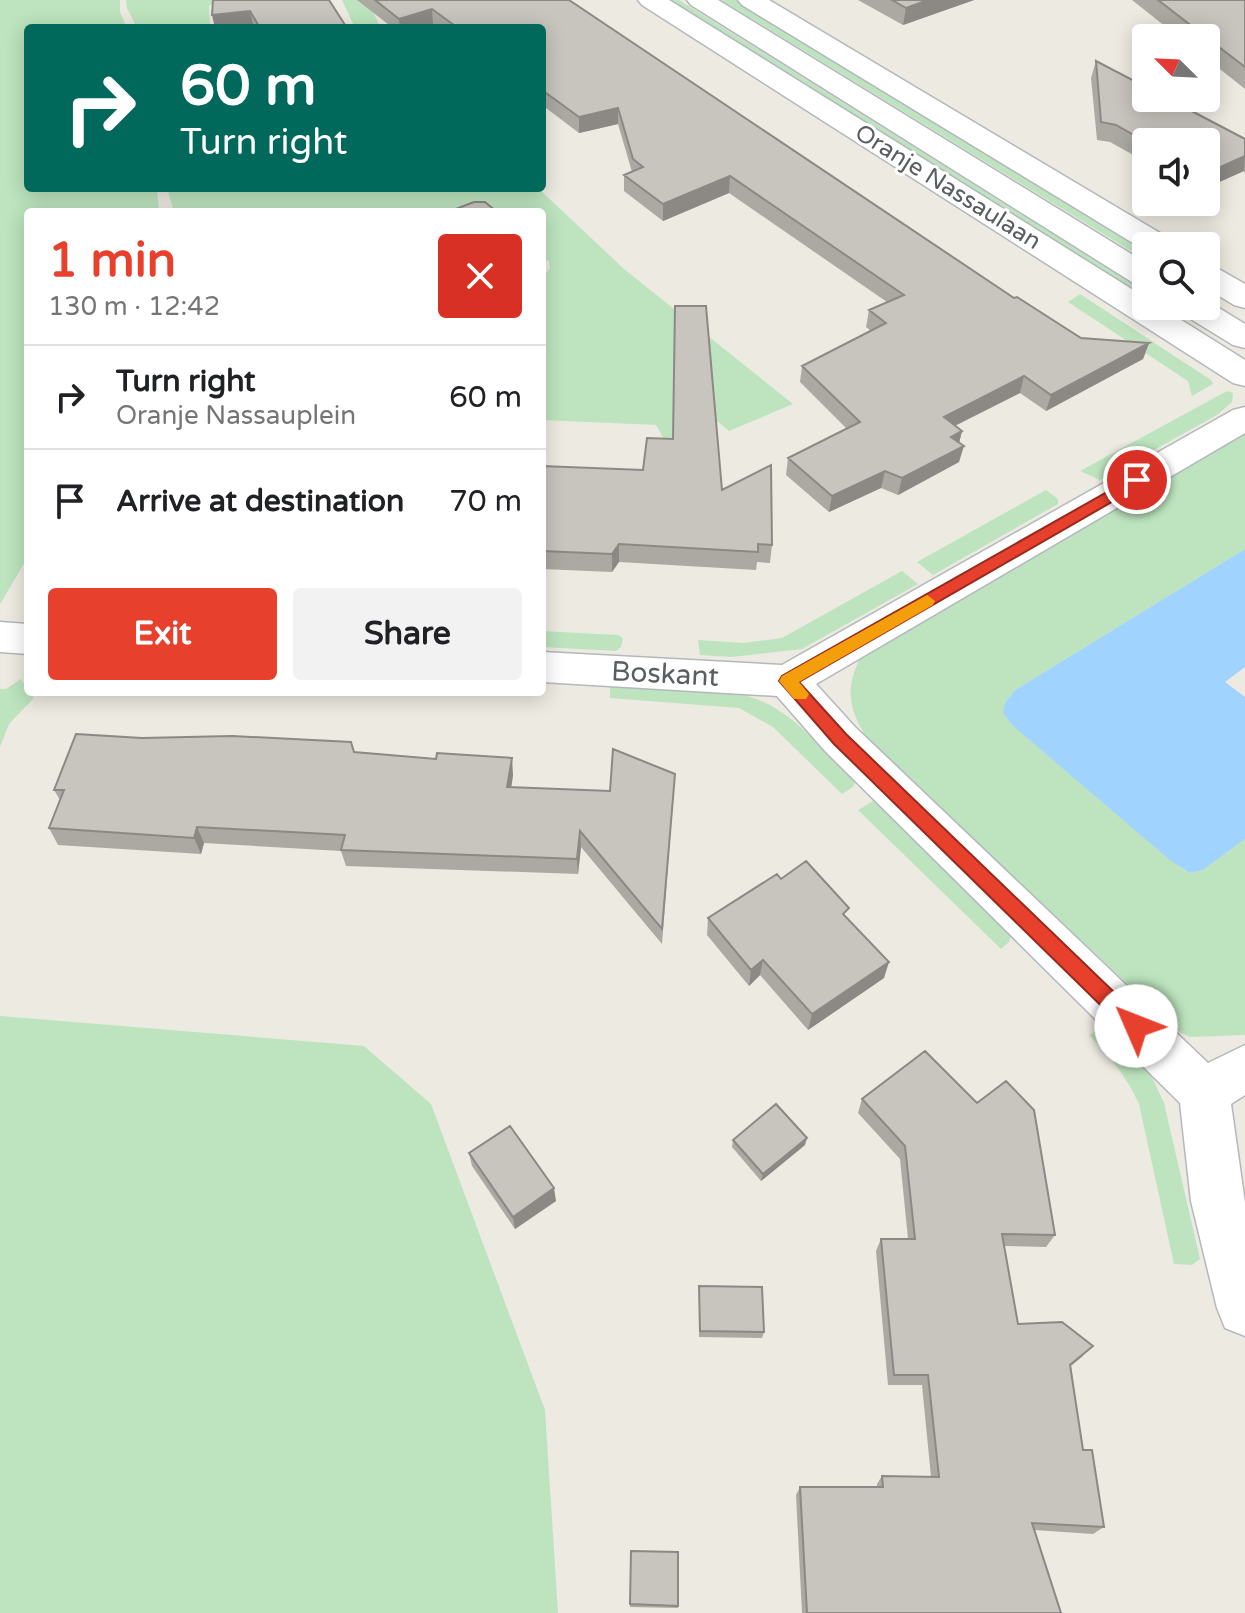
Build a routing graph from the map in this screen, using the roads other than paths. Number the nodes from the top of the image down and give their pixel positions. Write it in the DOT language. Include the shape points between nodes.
graph roads {
  1 [pos="651,0"];
  2 [pos="700,0"];
  3 [pos="751,0"];
  4 [pos="1136,232"];
  5 [pos="1132,268"];
  6 [pos="1220,283"];
  7 [pos="1245,298"];
  8 [pos="1216,320"];
  9 [pos="1245,338"];
  10 [pos="1245,375"];
  11 [pos="1245,418"];
  12 [pos="0,637"];
  13 [pos="24,639"];
  14 [pos="546,667"];
  15 [pos="788,681"];
  16 [pos="1225,1080"];
  17 [pos="1245,1308"];
  1 -- 10 [label="street, Oranje Nassaulaan"];
  2 -- 5 [label="street, Oranje Nassaulaan"];
  3 -- 4 [label="street"];
  6 -- 7 [label="street"];
  8 -- 9 [label="street"];
  11 -- 15 [label="street"];
  12 -- 13 [label="street"];
  14 -- 15 [label="street, Boskant"];
  15 -- 16 [label="street" via="840,739"];
  16 -- 17 [label="street" via="1218,1201"];
}
